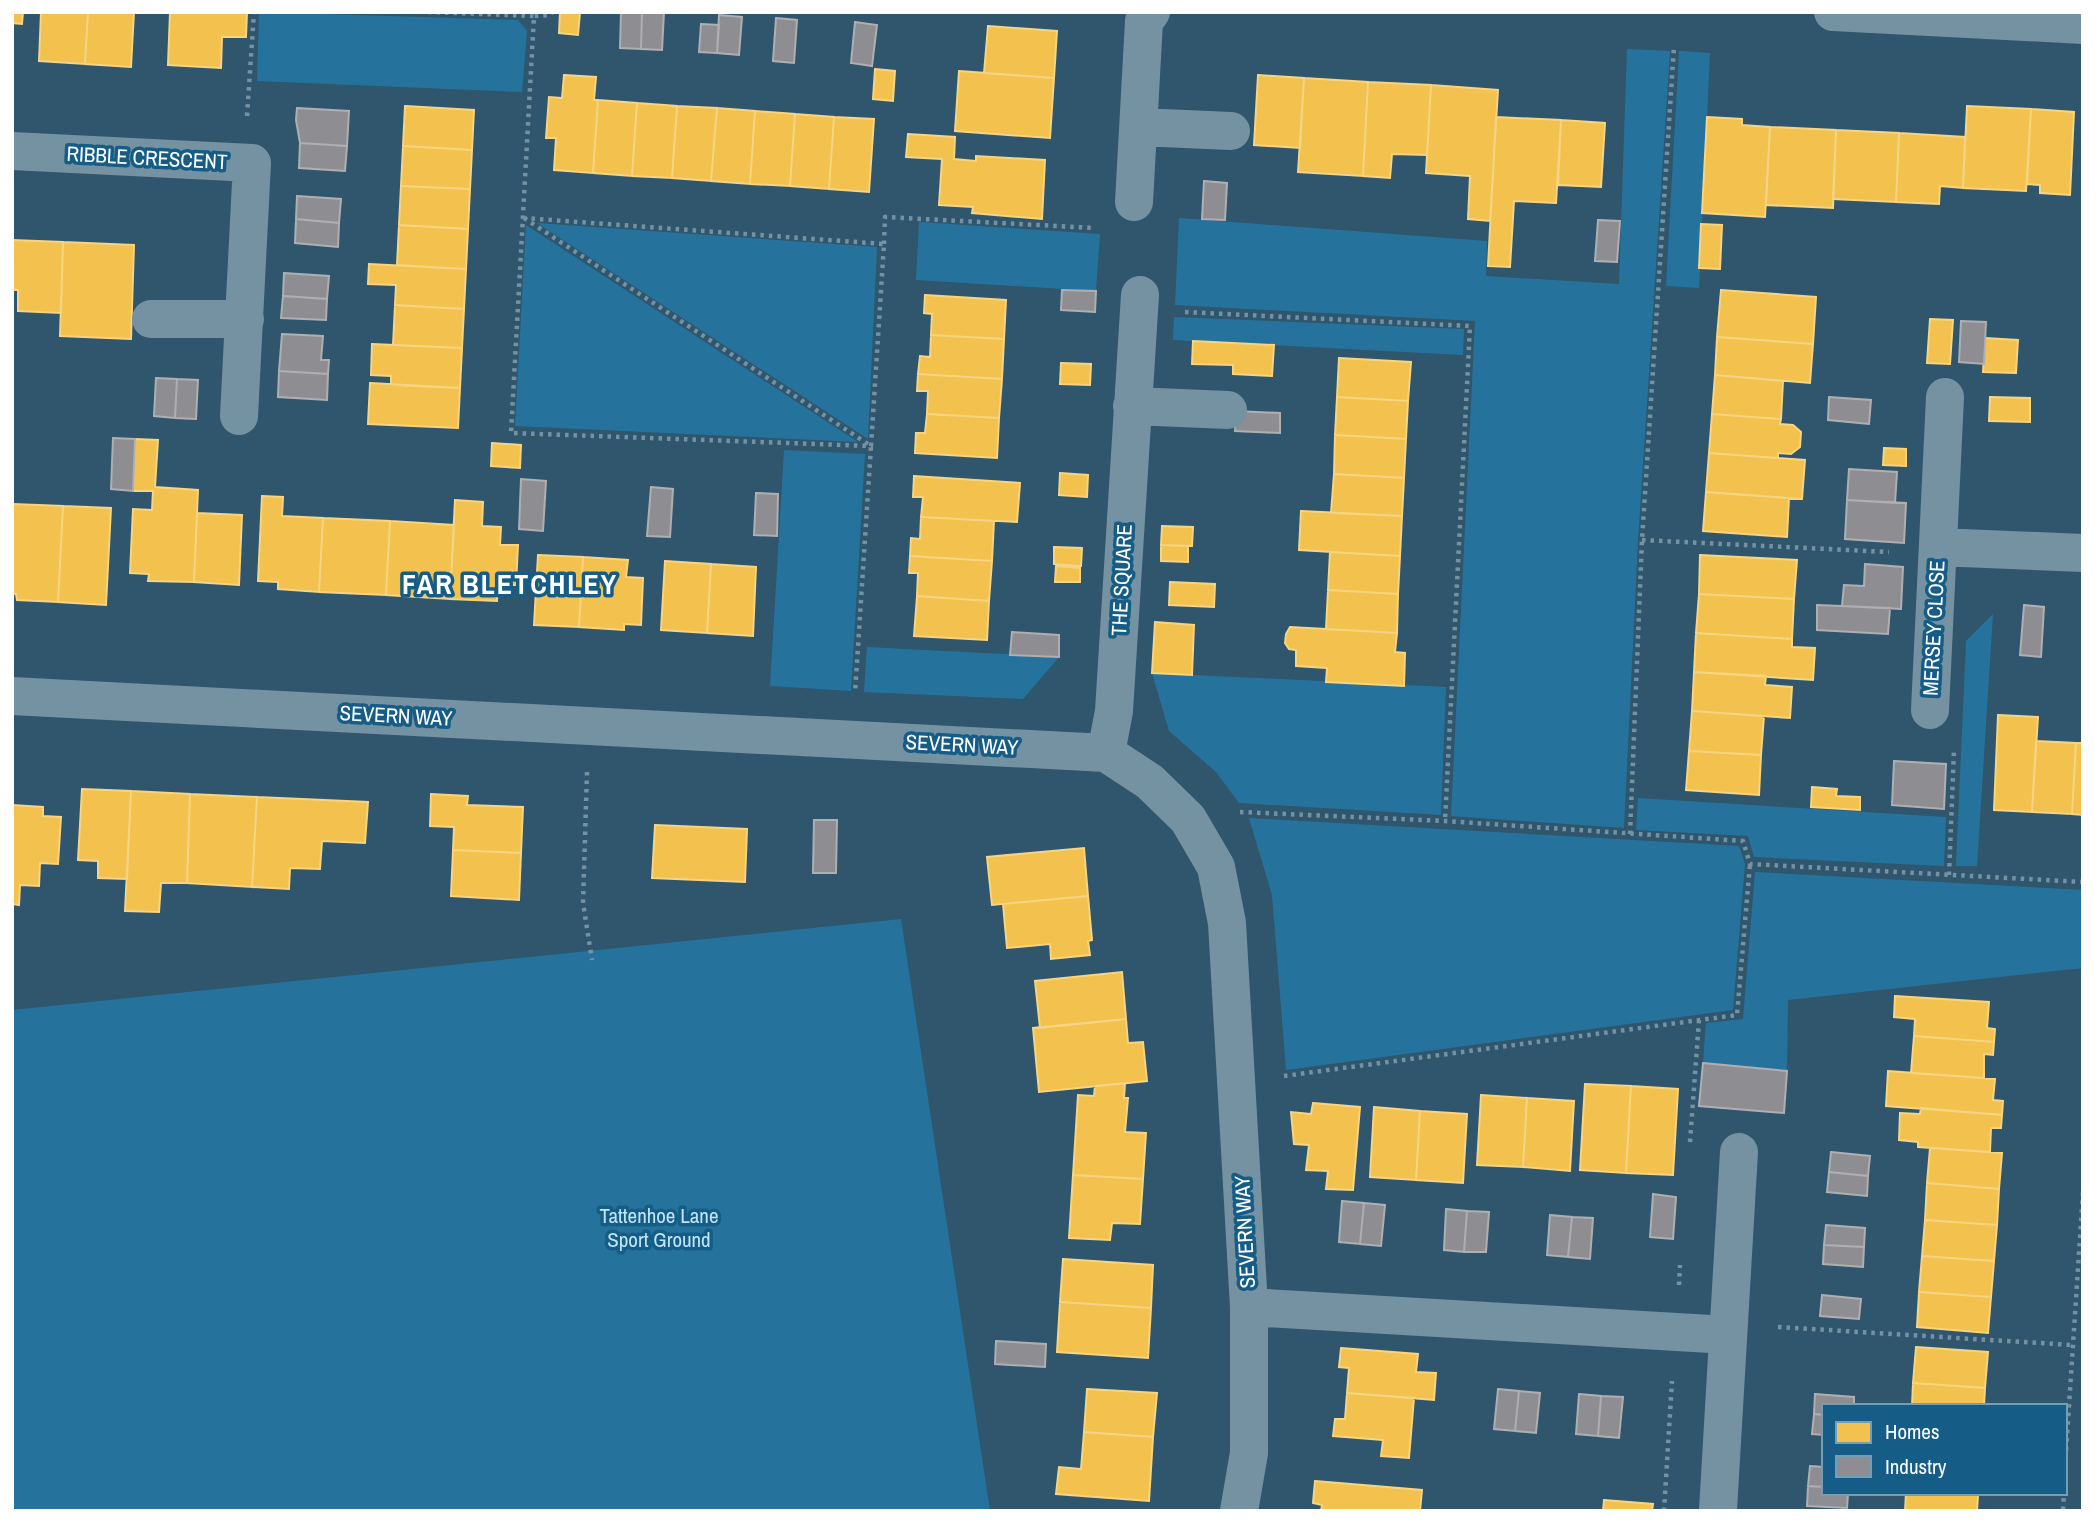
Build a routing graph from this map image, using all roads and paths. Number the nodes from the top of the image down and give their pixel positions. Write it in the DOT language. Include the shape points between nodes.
graph roads {
  1 [pos="254,12"];
  2 [pos="428,12"];
  3 [pos="552,12"];
  4 [pos="1151,12"];
  5 [pos="1833,12"];
  6 [pos="534,16"];
  7 [pos="2083,25"];
  8 [pos="1674,46"];
  9 [pos="247,118"];
  10 [pos="1139,127"];
  11 [pos="1231,131"];
  12 [pos="12,151"];
  13 [pos="1134,202"];
  14 [pos="523,218"];
  15 [pos="1107,228"];
  16 [pos="884,244"];
  17 [pos="1140,295"];
  18 [pos="1180,312"];
  19 [pos="151,319"];
  20 [pos="245,319"];
  21 [pos="1945,397"];
  22 [pos="1132,406"];
  23 [pos="1228,410"];
  24 [pos="239,416"];
  25 [pos="871,446"];
  26 [pos="1642,540"];
  27 [pos="1938,547"];
  28 [pos="1894,552"];
  29 [pos="2083,553"];
  30 [pos="12,696"];
  31 [pos="855,698"];
  32 [pos="1930,710"];
  33 [pos="1955,738"];
  34 [pos="1106,753"];
  35 [pos="587,771"];
  36 [pos="1239,812"];
  37 [pos="1445,821"];
  38 [pos="1630,834"];
  39 [pos="1749,864"];
  40 [pos="1949,875"];
  41 [pos="2083,882"];
  42 [pos="592,960"];
  43 [pos="1283,1076"];
  44 [pos="1738,1152"];
  45 [pos="2083,1192"];
  46 [pos="1250,1307"];
  47 [pos="1728,1335"];
  48 [pos="2072,1345"];
  49 [pos="2067,1432"];
  50 [pos="1718,1510"];
  51 [pos="1239,1511"];
  1 -- 9 [label="path"];
  2 -- 6 [label="path"];
  3 -- 6 [label="path"];
  4 -- 10 [label="street" via="1144,21"];
  5 -- 7 [label="street"];
  6 -- 14 [label="path"];
  8 -- 26 [label="path"];
  10 -- 11 [label="street"];
  10 -- 13 [label="street"];
  12 -- 20 [label="street, RIBBLE CRESCENT" via="252,163"];
  14 -- 16 [label="path"];
  14 -- 25 [label="path"];
  14 -- 25 [label="path" via="511,433"];
  15 -- 16 [label="path" via="885,217"];
  16 -- 25 [label="path"];
  17 -- 22 [label="street, THE SQUARE"];
  18 -- 37 [label="path" via="1470,326"];
  19 -- 20 [label="street"];
  20 -- 24 [label="street, RIBBLE CRESCENT"];
  21 -- 27 [label="street, MERSEY CLOSE"];
  22 -- 23 [label="street"];
  22 -- 34 [label="street, THE SQUARE" via="1114,711"];
  25 -- 31 [label="path"];
  26 -- 28 [label="path"];
  26 -- 38 [label="path"];
  27 -- 29 [label="street, MERSEY CLOSE"];
  27 -- 32 [label="street, MERSEY CLOSE"];
  30 -- 34 [label="street, SEVERN WAY"];
  33 -- 40 [label="path"];
  34 -- 46 [label="street, SEVERN WAY" via="1150,782 1188,819 1216,867 1227,923"];
  35 -- 42 [label="path" via="583,902"];
  36 -- 37 [label="path"];
  37 -- 38 [label="path"];
  38 -- 39 [label="path" via="1743,841"];
  39 -- 40 [label="path"];
  39 -- 43 [label="path" via="1737,1015"];
  40 -- 41 [label="path"];
  44 -- 47 [label="street"];
  45 -- 48 [label="path"];
  46 -- 47 [label="street"];
  46 -- 51 [label="street, SEVERN WAY" via="1249,1453"];
  47 -- 48 [label="path" via="1780,1327"];
  47 -- 50 [label="street"];
  48 -- 49 [label="path"];
}
